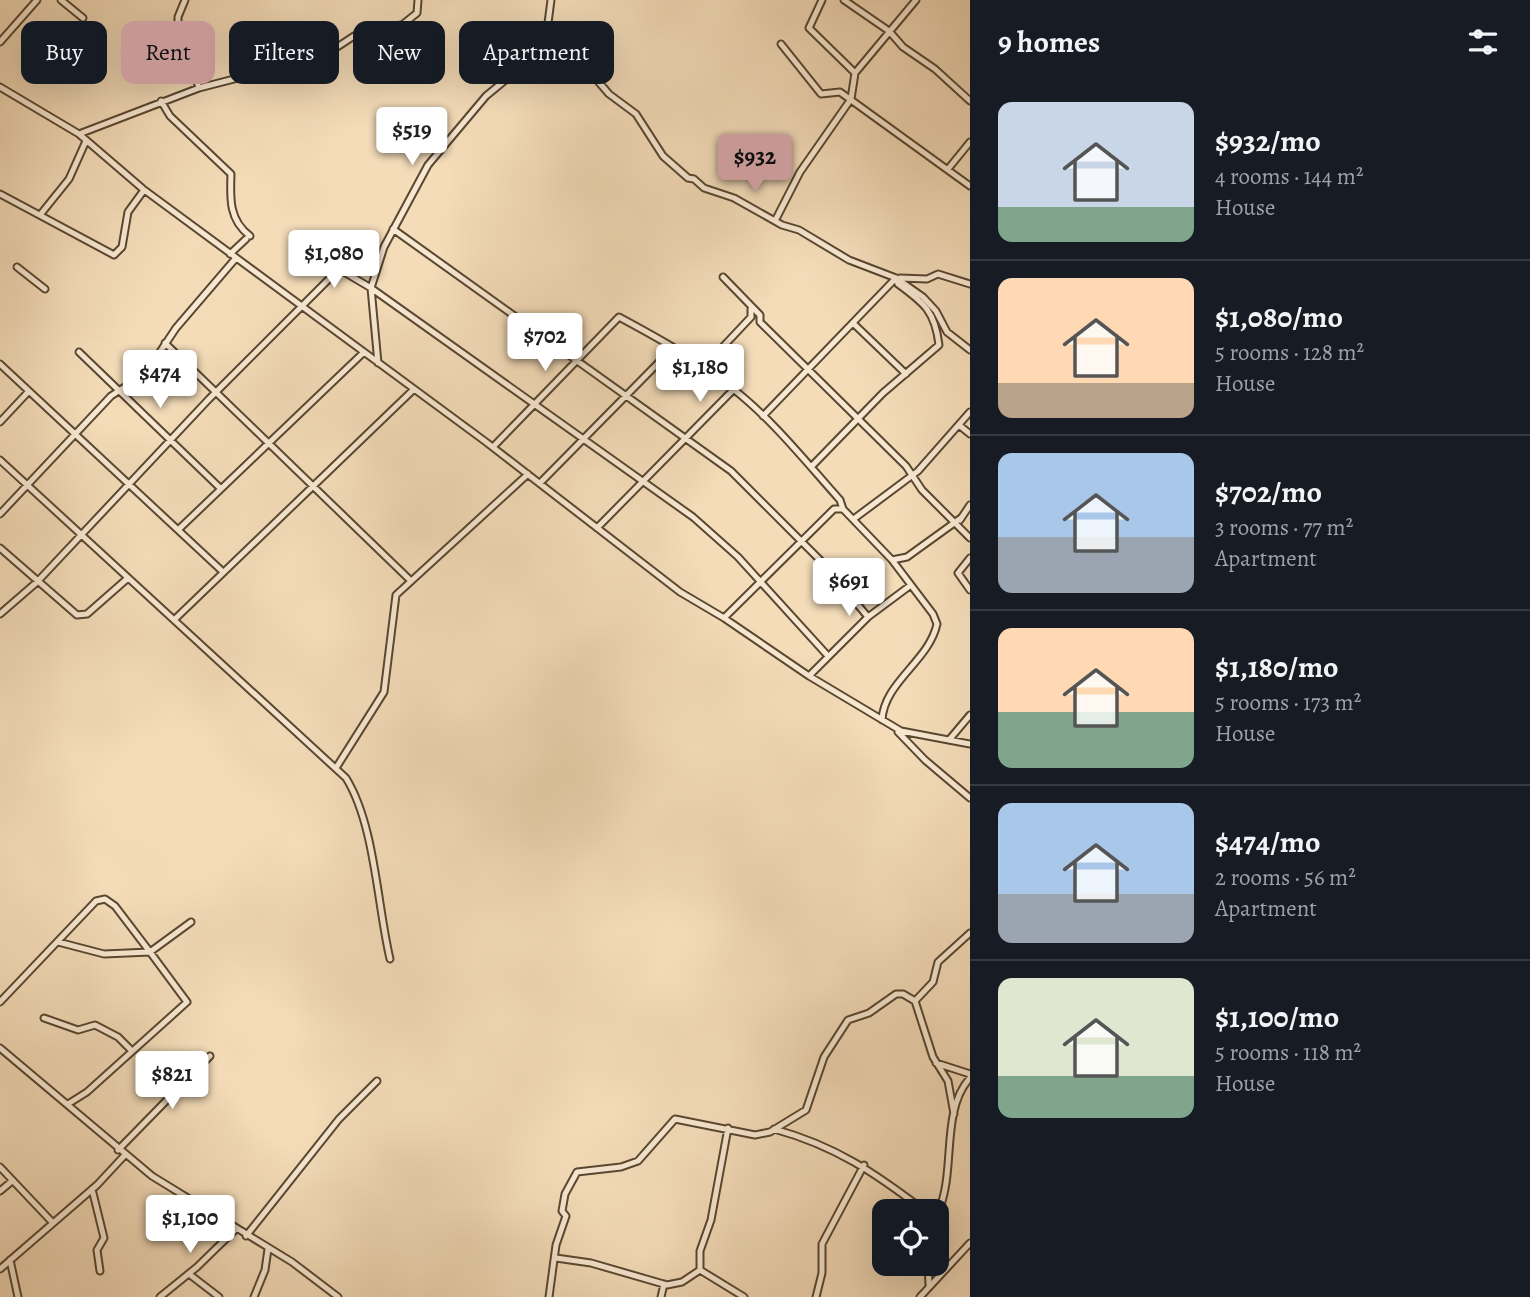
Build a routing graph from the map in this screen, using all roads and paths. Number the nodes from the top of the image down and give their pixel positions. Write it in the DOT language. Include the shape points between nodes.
graph roads {
  1 [pos="37,0"];
  2 [pos="61,0"];
  3 [pos="185,0"];
  4 [pos="418,0"];
  5 [pos="551,0"];
  6 [pos="822,0"];
  7 [pos="844,0"];
  8 [pos="916,0"];
  9 [pos="83,18"];
  10 [pos="548,21"];
  11 [pos="889,31"];
  12 [pos="0,41"];
  13 [pos="781,44"];
  14 [pos="855,74"];
  15 [pos="501,84"];
  16 [pos="601,84"];
  17 [pos="0,87"];
  18 [pos="199,88"];
  19 [pos="851,99"];
  20 [pos="161,100"];
  21 [pos="970,101"];
  22 [pos="79,134"];
  23 [pos="86,141"];
  24 [pos="970,142"];
  25 [pos="948,169"];
  26 [pos="970,186"];
  27 [pos="144,190"];
  28 [pos="0,194"];
  29 [pos="40,215"];
  30 [pos="775,219"];
  31 [pos="393,229"];
  32 [pos="230,254"];
  33 [pos="236,258"];
  34 [pos="17,267"];
  35 [pos="723,276"];
  36 [pos="897,278"];
  37 [pos="970,284"];
  38 [pos="371,288"];
  39 [pos="45,289"];
  40 [pos="299,306"];
  41 [pos="751,309"];
  42 [pos="854,324"];
  43 [pos="165,343"];
  44 [pos="673,349"];
  45 [pos="970,351"];
  46 [pos="79,352"];
  47 [pos="363,353"];
  48 [pos="576,360"];
  49 [pos="378,363"];
  50 [pos="0,364"];
  51 [pos="704,367"];
  52 [pos="809,370"];
  53 [pos="906,374"];
  54 [pos="734,389"];
  55 [pos="413,390"];
  56 [pos="29,391"];
  57 [pos="120,391"];
  58 [pos="215,393"];
  59 [pos="627,396"];
  60 [pos="532,404"];
  61 [pos="970,412"];
  62 [pos="763,416"];
  63 [pos="856,420"];
  64 [pos="0,422"];
  65 [pos="959,425"];
  66 [pos="75,434"];
  67 [pos="970,434"];
  68 [pos="686,438"];
  69 [pos="171,439"];
  70 [pos="583,440"];
  71 [pos="269,443"];
  72 [pos="492,447"];
  73 [pos="0,460"];
  74 [pos="811,467"];
  75 [pos="528,474"];
  76 [pos="912,476"];
  77 [pos="643,481"];
  78 [pos="540,483"];
  79 [pos="129,484"];
  80 [pos="27,485"];
  81 [pos="313,487"];
  82 [pos="220,488"];
  83 [pos="970,505"];
  84 [pos="843,509"];
  85 [pos="0,514"];
  86 [pos="855,518"];
  87 [pos="961,518"];
  88 [pos="952,523"];
  89 [pos="597,528"];
  90 [pos="178,530"];
  91 [pos="961,530"];
  92 [pos="82,533"];
  93 [pos="970,538"];
  94 [pos="802,542"];
  95 [pos="0,548"];
  96 [pos="970,558"];
  97 [pos="892,560"];
  98 [pos="222,571"];
  99 [pos="128,578"];
  100 [pos="410,580"];
  101 [pos="37,582"];
  102 [pos="761,582"];
  103 [pos="911,585"];
  104 [pos="970,590"];
  105 [pos="0,614"];
  106 [pos="868,617"];
  107 [pos="724,618"];
  108 [pos="174,620"];
  109 [pos="828,656"];
  110 [pos="808,676"];
  111 [pos="970,715"];
  112 [pos="882,720"];
  113 [pos="894,727"];
  114 [pos="949,740"];
  115 [pos="970,744"];
  116 [pos="336,768"];
  117 [pos="970,798"];
  118 [pos="191,922"];
  119 [pos="970,933"];
  120 [pos="58,942"];
  121 [pos="150,952"];
  122 [pos="390,959"];
  123 [pos="915,1001"];
  124 [pos="0,1002"];
  125 [pos="44,1018"];
  126 [pos="0,1048"];
  127 [pos="131,1051"];
  128 [pos="210,1056"];
  129 [pos="936,1063"];
  130 [pos="970,1076"];
  131 [pos="377,1081"];
  132 [pos="68,1104"];
  133 [pos="954,1114"];
  134 [pos="728,1128"];
  135 [pos="774,1129"];
  136 [pos="118,1150"];
  137 [pos="124,1156"];
  138 [pos="864,1165"];
  139 [pos="0,1167"];
  140 [pos="12,1181"];
  141 [pos="92,1189"];
  142 [pos="0,1191"];
  143 [pos="909,1199"];
  144 [pos="942,1199"];
  145 [pos="53,1223"];
  146 [pos="236,1228"];
  147 [pos="246,1236"];
  148 [pos="969,1245"];
  149 [pos="268,1249"];
  150 [pos="556,1258"];
  151 [pos="10,1260"];
  152 [pos="0,1269"];
  153 [pos="700,1270"];
  154 [pos="100,1271"];
  155 [pos="189,1274"];
  156 [pos="929,1276"];
  157 [pos="664,1284"];
  158 [pos="929,1285"];
  159 [pos="18,1297"];
  160 [pos="160,1297"];
  161 [pos="219,1297"];
  162 [pos="254,1297"];
  163 [pos="338,1297"];
  164 [pos="549,1297"];
  165 [pos="661,1297"];
  166 [pos="744,1297"];
  167 [pos="816,1297"];
  168 [pos="920,1297"];
  1 -- 12 [label="street"];
  2 -- 9 [label="street"];
  3 -- 18 [label="street" via="178,25"];
  4 -- 18 [label="street" via="417,13 402,25 354,36 313,63"];
  5 -- 10 [label="street"];
  6 -- 14 [label="street" via="809,28"];
  7 -- 11 [label="street"];
  8 -- 11 [label="street"];
  11 -- 14 [label="street"];
  11 -- 21 [label="street"];
  13 -- 19 [label="street" via="821,94 840,92"];
  14 -- 19 [label="street"];
  15 -- 31 [label="street" via="428,165"];
  16 -- 30 [label="street" via="636,114 663,156 688,178"];
  17 -- 22 [label="street"];
  18 -- 20 [label="street"];
  19 -- 25 [label="street"];
  19 -- 30 [label="street" via="800,172"];
  20 -- 22 [label="street"];
  20 -- 32 [label="street" via="170,116 231,174 232,214 248,238"];
  22 -- 23 [label="street"];
  23 -- 27 [label="street"];
  23 -- 29 [label="street" via="69,179"];
  24 -- 25 [label="street"];
  25 -- 26 [label="street"];
  27 -- 29 [label="street" via="128,212 122,247 114,255"];
  27 -- 32 [label="street"];
  28 -- 29 [label="street"];
  30 -- 36 [label="street" via="849,260"];
  31 -- 38 [label="street"];
  31 -- 48 [label="street"];
  32 -- 33 [label="street"];
  33 -- 40 [label="street"];
  33 -- 43 [label="street"];
  34 -- 39 [label="street"];
  35 -- 41 [label="street"];
  36 -- 37 [label="street" via="927,279 938,274"];
  36 -- 42 [label="street"];
  36 -- 45 [label="street" via="923,296 947,332"];
  36 -- 53 [label="street" via="898,284 931,312 939,342 936,350"];
  38 -- 40 [label="street" via="339,269"];
  38 -- 49 [label="street"];
  38 -- 60 [label="street"];
  40 -- 47 [label="street"];
  40 -- 58 [label="street"];
  41 -- 51 [label="street" via="751,317"];
  41 -- 52 [label="street"];
  42 -- 52 [label="street"];
  42 -- 53 [label="street"];
  43 -- 57 [label="street" via="146,373"];
  43 -- 58 [label="street"];
  44 -- 48 [label="street" via="619,317"];
  44 -- 51 [label="street"];
  44 -- 59 [label="street"];
  46 -- 57 [label="street"];
  47 -- 49 [label="street"];
  47 -- 71 [label="street"];
  48 -- 59 [label="street"];
  48 -- 60 [label="street"];
  49 -- 55 [label="street"];
  50 -- 56 [label="street"];
  51 -- 54 [label="street"];
  52 -- 62 [label="street"];
  52 -- 63 [label="street"];
  53 -- 63 [label="street"];
  54 -- 62 [label="street"];
  54 -- 68 [label="street"];
  55 -- 72 [label="street"];
  55 -- 81 [label="street"];
  56 -- 64 [label="street"];
  56 -- 66 [label="street"];
  57 -- 66 [label="street"];
  57 -- 69 [label="street"];
  58 -- 69 [label="street"];
  58 -- 71 [label="street"];
  59 -- 68 [label="street"];
  59 -- 70 [label="street"];
  60 -- 70 [label="street"];
  60 -- 72 [label="street"];
  61 -- 65 [label="street"];
  62 -- 74 [label="street"];
  63 -- 74 [label="street"];
  63 -- 76 [label="street"];
  65 -- 67 [label="street"];
  65 -- 76 [label="street"];
  66 -- 79 [label="street"];
  66 -- 80 [label="street"];
  68 -- 77 [label="street"];
  68 -- 94 [label="street" via="740,478"];
  69 -- 79 [label="street"];
  69 -- 82 [label="street"];
  70 -- 77 [label="street"];
  70 -- 78 [label="street"];
  71 -- 81 [label="street"];
  71 -- 82 [label="street"];
  72 -- 75 [label="street"];
  73 -- 80 [label="street"];
  74 -- 84 [label="street" via="840,499"];
  75 -- 78 [label="street"];
  75 -- 100 [label="street"];
  76 -- 86 [label="street"];
  76 -- 88 [label="street"];
  77 -- 89 [label="street"];
  77 -- 102 [label="street" via="701,524"];
  78 -- 89 [label="street"];
  79 -- 90 [label="street"];
  79 -- 92 [label="street"];
  80 -- 85 [label="street"];
  80 -- 92 [label="street"];
  81 -- 98 [label="street"];
  81 -- 100 [label="street"];
  82 -- 90 [label="street"];
  83 -- 87 [label="street"];
  84 -- 86 [label="street"];
  84 -- 94 [label="street" via="834,509"];
  86 -- 97 [label="street"];
  87 -- 88 [label="street"];
  87 -- 91 [label="street"];
  88 -- 91 [label="street"];
  88 -- 97 [label="street" via="907,557"];
  89 -- 107 [label="street" via="680,592"];
  90 -- 98 [label="street"];
  91 -- 93 [label="street"];
  92 -- 99 [label="street"];
  92 -- 101 [label="street"];
  94 -- 102 [label="street"];
  94 -- 106 [label="street"];
  95 -- 101 [label="street"];
  96 -- 104 [label="street" via="958,573"];
  97 -- 103 [label="street"];
  98 -- 108 [label="street"];
  99 -- 101 [label="street" via="82,615"];
  99 -- 108 [label="street"];
  100 -- 116 [label="street" via="394,601 382,698"];
  101 -- 105 [label="street"];
  102 -- 107 [label="street"];
  102 -- 109 [label="street"];
  103 -- 106 [label="street"];
  103 -- 112 [label="street" via="936,620 936,629 915,666 887,699"];
  106 -- 109 [label="street"];
  107 -- 110 [label="street"];
  108 -- 116 [label="street"];
  109 -- 110 [label="street"];
  110 -- 112 [label="street"];
  111 -- 114 [label="street"];
  112 -- 113 [label="street"];
  113 -- 114 [label="street"];
  113 -- 117 [label="street"];
  114 -- 115 [label="street"];
  116 -- 122 [label="street" via="356,795 375,869"];
  118 -- 121 [label="street"];
  119 -- 123 [label="street" via="938,961 933,982"];
  120 -- 121 [label="street" via="104,954"];
  120 -- 121 [label="street" via="96,901 105,899"];
  120 -- 124 [label="street"];
  121 -- 127 [label="street" via="187,1002"];
  123 -- 129 [label="street"];
  123 -- 135 [label="street" via="896,994 869,1013 848,1020 824,1057 806,1110"];
  125 -- 127 [label="street" via="78,1030 95,1025"];
  126 -- 132 [label="street"];
  127 -- 132 [label="street"];
  128 -- 136 [label="street"];
  129 -- 130 [label="street"];
  129 -- 133 [label="street" via="948,1082"];
  130 -- 133 [label="street"];
  131 -- 147 [label="street" via="339,1119"];
  132 -- 136 [label="street"];
  133 -- 144 [label="street"];
  134 -- 135 [label="street" via="760,1135"];
  134 -- 150 [label="street" via="675,1119 638,1161 577,1172 563,1203 566,1216"];
  134 -- 153 [label="street" via="711,1220 700,1251"];
  135 -- 138 [label="street"];
  136 -- 137 [label="street"];
  137 -- 141 [label="street"];
  137 -- 146 [label="street"];
  138 -- 143 [label="street"];
  138 -- 167 [label="street" via="822,1244"];
  139 -- 140 [label="street"];
  140 -- 142 [label="street"];
  140 -- 145 [label="street"];
  141 -- 145 [label="street"];
  141 -- 154 [label="street" via="104,1238 97,1250"];
  145 -- 151 [label="street"];
  146 -- 147 [label="street"];
  146 -- 155 [label="street"];
  147 -- 149 [label="street"];
  148 -- 158 [label="street"];
  149 -- 162 [label="street"];
  149 -- 163 [label="street"];
  150 -- 157 [label="street"];
  150 -- 164 [label="street"];
  151 -- 152 [label="street"];
  151 -- 159 [label="street"];
  153 -- 157 [label="street" via="682,1282"];
  153 -- 166 [label="street"];
  155 -- 160 [label="street"];
  155 -- 161 [label="street"];
  156 -- 158 [label="street"];
  157 -- 165 [label="street"];
  158 -- 168 [label="street"];
}
